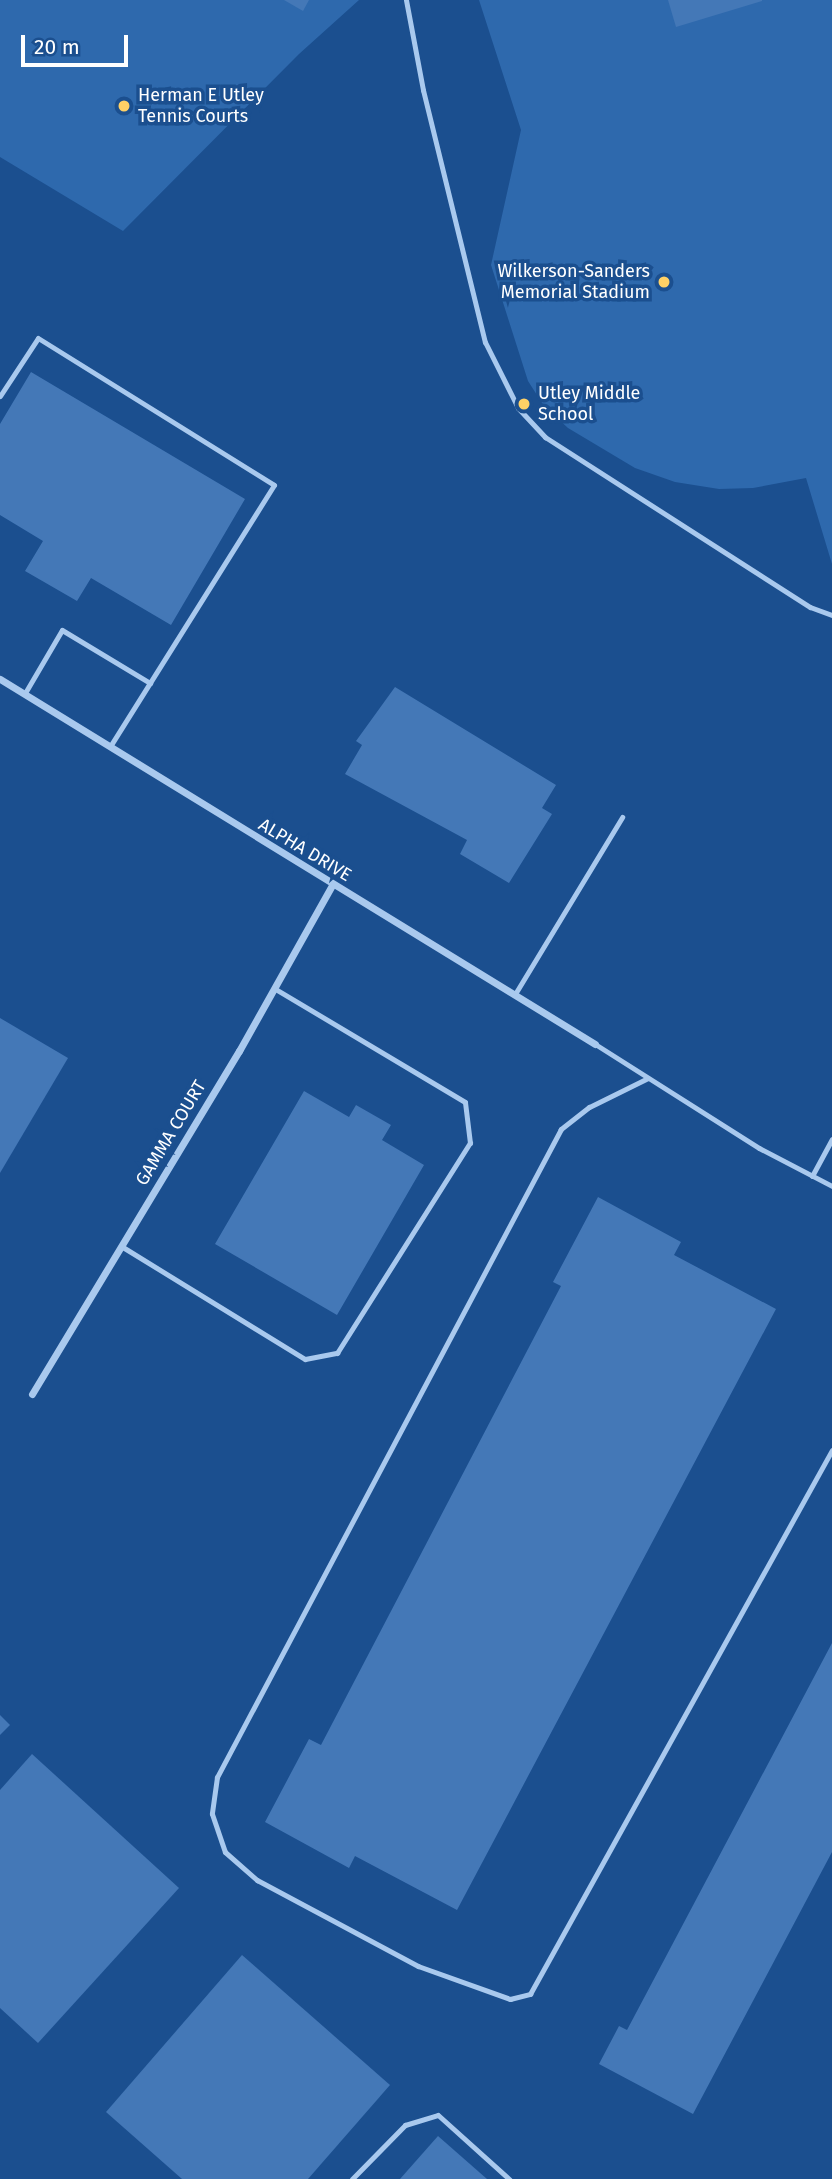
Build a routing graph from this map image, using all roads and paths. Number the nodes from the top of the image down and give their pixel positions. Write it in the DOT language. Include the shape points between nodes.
graph roads {
  1 [pos="406,0"];
  2 [pos="0,396"];
  3 [pos="832,615"];
  4 [pos="0,679"];
  5 [pos="150,683"];
  6 [pos="25,694"];
  7 [pos="111,745"];
  8 [pos="622,817"];
  9 [pos="332,885"];
  10 [pos="274,988"];
  11 [pos="515,994"];
  12 [pos="595,1044"];
  13 [pos="648,1078"];
  14 [pos="832,1139"];
  15 [pos="812,1176"];
  16 [pos="832,1186"];
  17 [pos="121,1246"];
  18 [pos="32,1394"];
  19 [pos="832,1450"];
  20 [pos="352,2179"];
  21 [pos="509,2179"];
  1 -- 3 [label="lane" via="423,90 485,342 518,408 545,437 810,607"];
  2 -- 5 [label="lane" via="38,338 274,485"];
  4 -- 6 [label="street, ALPHA DRIVE"];
  5 -- 6 [label="lane" via="62,630"];
  5 -- 7 [label="lane"];
  6 -- 7 [label="street, ALPHA DRIVE"];
  7 -- 9 [label="street, ALPHA DRIVE"];
  8 -- 11 [label="lane"];
  9 -- 10 [label="street, GAMMA COURT"];
  9 -- 11 [label="street, ALPHA DRIVE"];
  10 -- 17 [label="street, GAMMA COURT"];
  10 -- 17 [label="lane" via="465,1102 470,1143 337,1353 305,1359"];
  11 -- 12 [label="street, ALPHA DRIVE"];
  12 -- 13 [label="lane"];
  13 -- 15 [label="lane"];
  13 -- 19 [label="lane" via="589,1107 561,1129 217,1777 212,1814 225,1852 257,1880 418,1966 510,1999 530,1994"];
  14 -- 15 [label="lane"];
  15 -- 16 [label="lane"];
  17 -- 18 [label="street, GAMMA COURT"];
  20 -- 21 [label="lane" via="405,2125 438,2115"];
}
